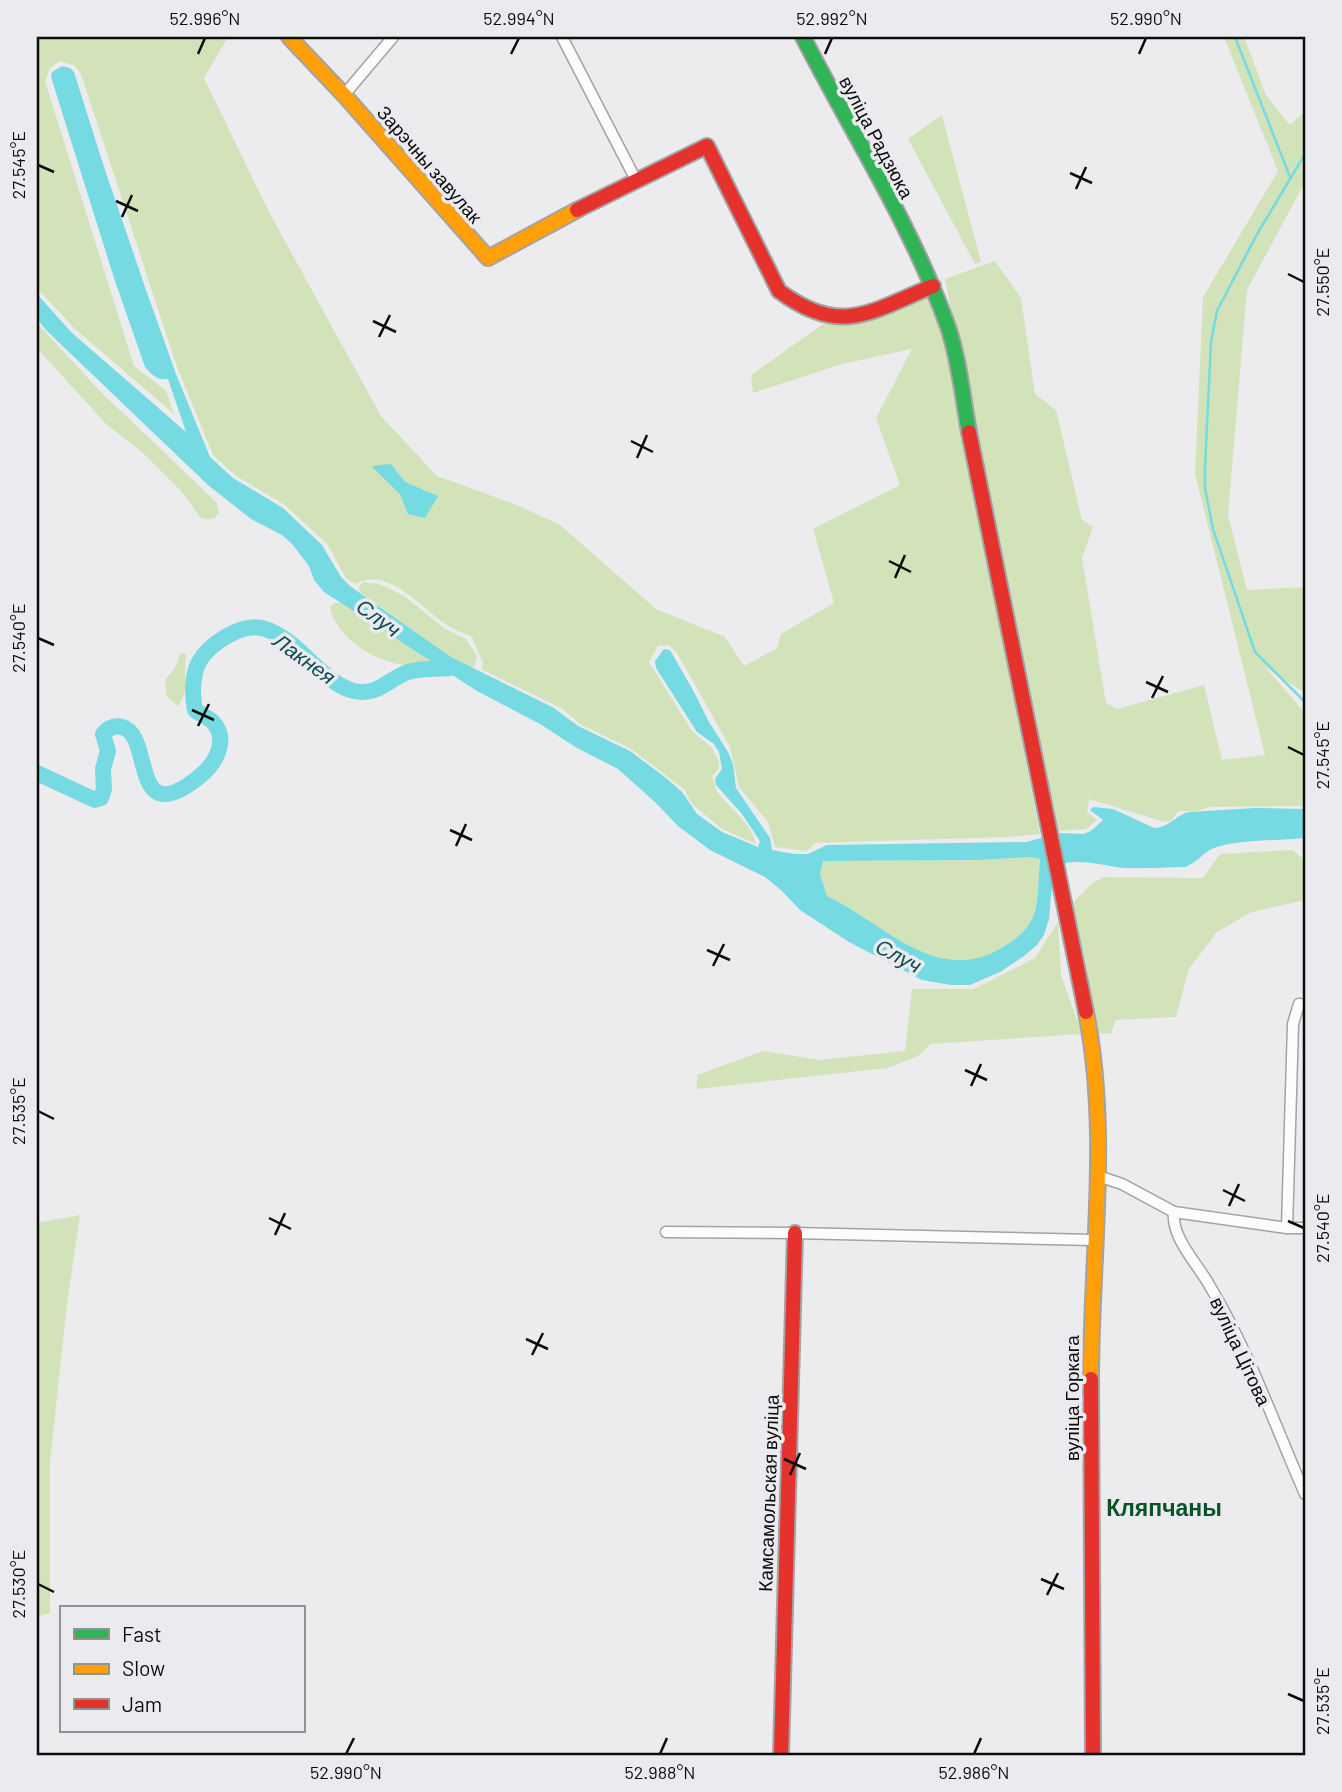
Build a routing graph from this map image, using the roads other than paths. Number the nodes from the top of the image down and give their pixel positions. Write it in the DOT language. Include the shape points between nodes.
graph roads {
  1 [pos="289,37"];
  2 [pos="393,37"];
  3 [pos="562,37"];
  4 [pos="803,37"];
  5 [pos="344,96"];
  6 [pos="637,182"];
  7 [pos="933,286"];
  8 [pos="1042,791"];
  9 [pos="1305,1004"];
  10 [pos="1098,1176"];
  11 [pos="1174,1212"];
  12 [pos="1287,1228"];
  13 [pos="1305,1228"];
  14 [pos="666,1232"];
  15 [pos="795,1233"];
  16 [pos="1093,1240"];
  17 [pos="1305,1494"];
  18 [pos="781,1755"];
  19 [pos="1093,1755"];
  1 -- 5 [label="main road, Зарэчны завулак"];
  2 -- 5 [label="street"];
  3 -- 6 [label="street"];
  4 -- 7 [label="main road, вуліца Радзюка"];
  5 -- 6 [label="main road, Зарэчны завулак" via="488,258"];
  6 -- 7 [label="main road" via="708,146 779,291 798,306 819,314 839,318 861,313"];
  7 -- 8 [label="main road, вуліца Радзюка" via="949,330"];
  8 -- 10 [label="main road, вуліца Горкага" via="1092,1042"];
  9 -- 12 [label="street" via="1299,1004 1293,1024"];
  10 -- 11 [label="street"];
  10 -- 16 [label="main road, вуліца Горкага"];
  11 -- 12 [label="street"];
  11 -- 17 [label="street, вуліца Цітова" via="1177,1234 1236,1332"];
  12 -- 13 [label="street"];
  14 -- 15 [label="street"];
  15 -- 16 [label="street"];
  15 -- 18 [label="main road, Камсамольская вуліца"];
  16 -- 19 [label="main road, вуліца Горкага"];
}
